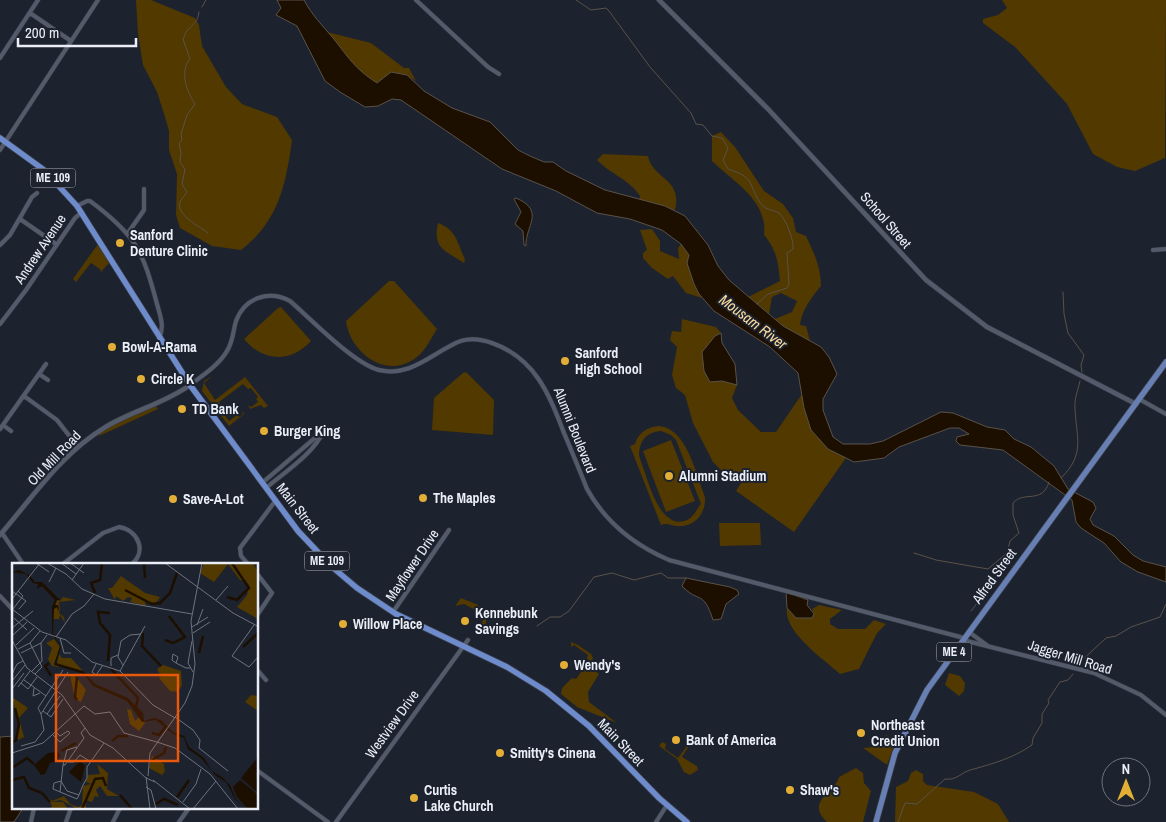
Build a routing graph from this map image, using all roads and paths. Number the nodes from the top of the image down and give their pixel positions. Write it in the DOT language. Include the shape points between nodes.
graph roads {
  1 [pos="38,0"];
  2 [pos="98,0"];
  3 [pos="416,0"];
  4 [pos="659,0"];
  5 [pos="30,13"];
  6 [pos="71,41"];
  7 [pos="0,58"];
  8 [pos="500,74"];
  9 [pos="3,140"];
  10 [pos="0,150"];
  11 [pos="144,189"];
  12 [pos="38,193"];
  13 [pos="78,206"];
  14 [pos="82,212"];
  15 [pos="20,219"];
  16 [pos="128,233"];
  17 [pos="56,244"];
  18 [pos="0,245"];
  19 [pos="1166,249"];
  20 [pos="1153,250"];
  21 [pos="0,324"];
  22 [pos="159,338"];
  23 [pos="1166,362"];
  24 [pos="46,364"];
  25 [pos="39,374"];
  26 [pos="48,380"];
  27 [pos="190,385"];
  28 [pos="24,396"];
  29 [pos="1137,402"];
  30 [pos="1166,414"];
  31 [pos="3,425"];
  32 [pos="0,429"];
  33 [pos="11,431"];
  34 [pos="78,447"];
  35 [pos="264,485"];
  36 [pos="276,500"];
  37 [pos="449,530"];
  38 [pos="1,534"];
  39 [pos="23,563"];
  40 [pos="64,563"];
  41 [pos="133,563"];
  42 [pos="247,563"];
  43 [pos="259,576"];
  44 [pos="0,596"];
  45 [pos="12,609"];
  46 [pos="259,612"];
  47 [pos="393,612"];
  48 [pos="969,632"];
  49 [pos="964,639"];
  50 [pos="468,640"];
  51 [pos="462,646"];
  52 [pos="988,646"];
  53 [pos="259,672"];
  54 [pos="266,680"];
  55 [pos="1166,715"];
  56 [pos="259,772"];
  57 [pos="667,805"];
  58 [pos="70,810"];
  59 [pos="119,810"];
  60 [pos="188,810"];
  61 [pos="66,822"];
  62 [pos="114,822"];
  63 [pos="179,822"];
  64 [pos="328,822"];
  65 [pos="336,822"];
  66 [pos="656,822"];
  67 [pos="687,822"];
  68 [pos="876,822"];
  1 -- 5 [label="street"];
  2 -- 6 [label="street"];
  3 -- 8 [label="street" via="488,67"];
  4 -- 29 [label="street, School Street" via="769,110 926,280 997,333"];
  5 -- 6 [label="street"];
  5 -- 7 [label="street"];
  6 -- 9 [label="street"];
  9 -- 10 [label="street"];
  9 -- 13 [label="highway, Main Street / ME 109" via="50,175"];
  11 -- 16 [label="street" via="144,210"];
  12 -- 15 [label="street" via="32,197"];
  13 -- 14 [label="highway, Main Street / ME 109"];
  13 -- 16 [label="street" via="90,201"];
  14 -- 17 [label="street, Andrew Avenue"];
  14 -- 22 [label="highway, Main Street / ME 109"];
  15 -- 17 [label="street"];
  15 -- 18 [label="street"];
  16 -- 22 [label="street" via="149,271 162,325"];
  17 -- 21 [label="street, Andrew Avenue"];
  19 -- 20 [label="street"];
  22 -- 27 [label="highway, Main Street / ME 109"];
  23 -- 29 [label="main road, Alfred Street / ME 4"];
  24 -- 25 [label="street"];
  25 -- 26 [label="street"];
  25 -- 28 [label="street"];
  27 -- 34 [label="street, Old Mill Road" via="116,421"];
  27 -- 35 [label="highway, Main Street / ME 109"];
  27 -- 49 [label="street, Alumni Boulevard" via="226,353 244,306 265,296 290,301 361,362 381,371 409,369 460,341 486,341 514,354 540,378 590,494 610,522 643,547 670,560"];
  28 -- 31 [label="street"];
  28 -- 34 [label="street" via="57,420"];
  29 -- 30 [label="street"];
  29 -- 48 [label="main road, Alfred Street / ME 4"];
  31 -- 32 [label="street"];
  31 -- 33 [label="street"];
  34 -- 38 [label="street, Old Mill Road"];
  35 -- 35 [label="street" via="308,453 324,431"];
  35 -- 36 [label="highway, Main Street / ME 109"];
  36 -- 42 [label="street" via="240,548 241,556"];
  36 -- 47 [label="highway, Main Street / ME 109" via="331,566"];
  37 -- 47 [label="street, Mayflower Drive"];
  38 -- 39 [label="street"];
  40 -- 41 [label="street" via="103,533 119,527 130,532 140,548 139,557"];
  43 -- 46 [label="street" via="272,592"];
  44 -- 45 [label="street"];
  47 -- 51 [label="highway, Main Street / ME 109"];
  48 -- 49 [label="main road, Alfred Street / ME 4"];
  48 -- 52 [label="street, Jagger Mill Road"];
  49 -- 52 [label="street, Jagger Mill Road"];
  49 -- 68 [label="main road, Alfred Street / ME 4" via="927,690 900,741 887,775"];
  50 -- 51 [label="street, Westview Drive"];
  51 -- 57 [label="highway, Main Street / ME 109" via="527,678 565,706"];
  51 -- 65 [label="street, Westview Drive"];
  52 -- 55 [label="street, Jagger Mill Road" via="1094,673 1141,695"];
  53 -- 54 [label="street"];
  56 -- 64 [label="street"];
  57 -- 66 [label="street"];
  57 -- 67 [label="highway, Main Street / ME 109"];
  58 -- 61 [label="street"];
  59 -- 62 [label="street"];
  60 -- 63 [label="street"];
}
